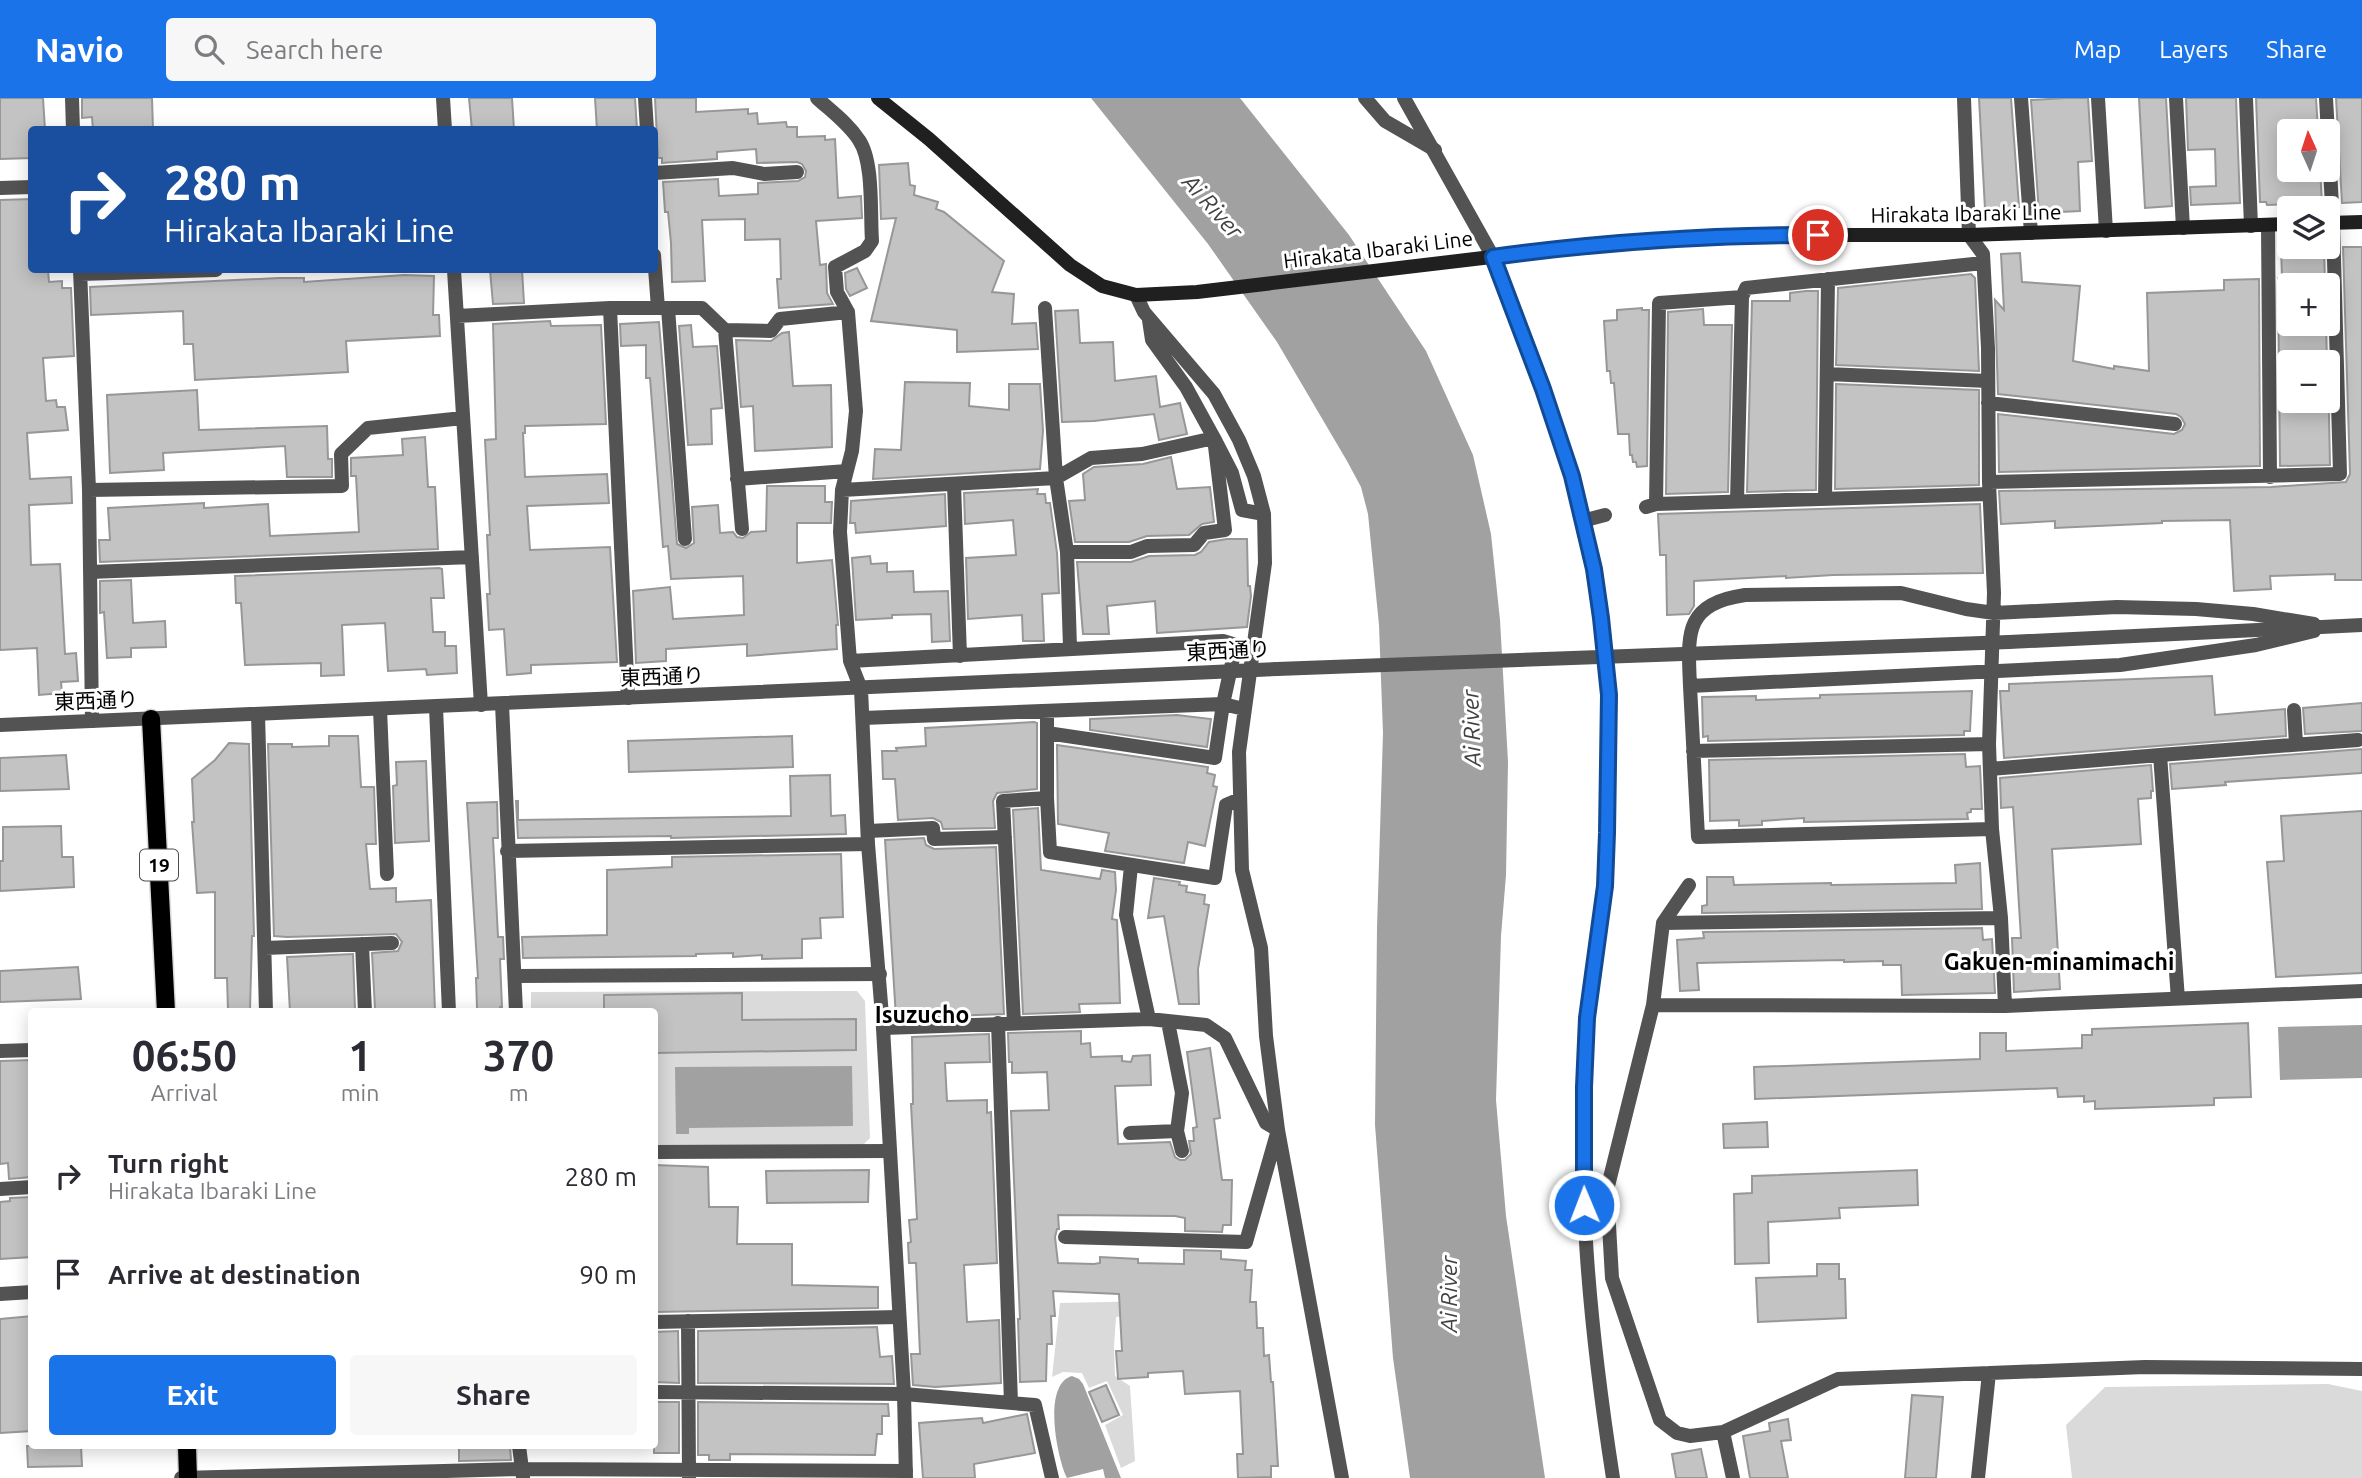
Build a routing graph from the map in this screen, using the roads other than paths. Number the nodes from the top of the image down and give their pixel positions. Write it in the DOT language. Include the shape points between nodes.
graph roads {
  1 [pos="72,98"];
  2 [pos="443,98"];
  3 [pos="645,98"];
  4 [pos="817,98"];
  5 [pos="878,98"];
  6 [pos="1365,98"];
  7 [pos="1405,98"];
  8 [pos="1964,98"];
  9 [pos="2021,98"];
  10 [pos="2098,98"];
  11 [pos="2176,98"];
  12 [pos="2246,98"];
  13 [pos="2326,98"];
  14 [pos="73,126"];
  15 [pos="445,126"];
  16 [pos="647,126"];
  17 [pos="1435,150"];
  18 [pos="797,172"];
  19 [pos="658,173"];
  20 [pos="28,187"];
  21 [pos="0,188"];
  22 [pos="2329,196"];
  23 [pos="2362,222"];
  24 [pos="2340,223"];
  25 [pos="2268,225"];
  26 [pos="2277,225"];
  27 [pos="2251,226"];
  28 [pos="2183,228"];
  29 [pos="2106,231"];
  30 [pos="2031,233"];
  31 [pos="1969,235"];
  32 [pos="1493,257"];
  33 [pos="2331,259"];
  34 [pos="1983,263"];
  35 [pos="80,273"];
  36 [pos="454,273"];
  37 [pos="657,273"];
  38 [pos="1828,279"];
  39 [pos="1136,295"];
  40 [pos="1742,297"];
  41 [pos="610,308"];
  42 [pos="663,308"];
  43 [pos="1045,308"];
  44 [pos="848,312"];
  45 [pos="457,316"];
  46 [pos="1149,318"];
  47 [pos="725,330"];
  48 [pos="1827,374"];
  49 [pos="1988,382"];
  50 [pos="1988,403"];
  51 [pos="463,418"];
  52 [pos="2175,424"];
  53 [pos="1214,438"];
  54 [pos="847,471"];
  55 [pos="2270,477"];
  56 [pos="1056,478"];
  57 [pos="737,479"];
  58 [pos="954,484"];
  59 [pos="1989,488"];
  60 [pos="89,490"];
  61 [pos="842,490"];
  62 [pos="1825,499"];
  63 [pos="1737,502"];
  64 [pos="1264,513"];
  65 [pos="1605,514"];
  66 [pos="1582,521"];
  67 [pos="742,529"];
  68 [pos="685,539"];
  69 [pos="1067,552"];
  70 [pos="472,557"];
  71 [pos="90,572"];
  72 [pos="1994,613"];
  73 [pos="2362,625"];
  74 [pos="2329,627"];
  75 [pos="1070,648"];
  76 [pos="960,656"];
  77 [pos="1605,656"];
  78 [pos="850,661"];
  79 [pos="1991,670"];
  80 [pos="1690,686"];
  81 [pos="861,689"];
  82 [pos="628,698"];
  83 [pos="502,704"];
  84 [pos="1223,704"];
  85 [pos="481,705"];
  86 [pos="436,706"];
  87 [pos="380,709"];
  88 [pos="1244,709"];
  89 [pos="2294,710"];
  90 [pos="1047,711"];
  91 [pos="258,714"];
  92 [pos="863,718"];
  93 [pos="151,719"];
  94 [pos="92,721"];
  95 [pos="0,725"];
  96 [pos="1047,733"];
  97 [pos="2358,740"];
  98 [pos="1989,744"];
  99 [pos="2296,744"];
  100 [pos="1693,751"];
  101 [pos="2160,755"];
  102 [pos="1990,769"];
  103 [pos="1047,798"];
  104 [pos="1240,799"];
  105 [pos="1992,829"];
  106 [pos="868,837"];
  107 [pos="1005,837"];
  108 [pos="507,851"];
  109 [pos="1131,866"];
  110 [pos="387,874"];
  111 [pos="1689,886"];
  112 [pos="2001,918"];
  113 [pos="1663,923"];
  114 [pos="392,943"];
  115 [pos="362,944"];
  116 [pos="265,948"];
  117 [pos="880,974"];
  118 [pos="515,976"];
  119 [pos="2362,991"];
  120 [pos="2178,999"];
  121 [pos="1653,1005"];
  122 [pos="2005,1006"];
  123 [pos="166,1008"];
  124 [pos="266,1008"];
  125 [pos="365,1008"];
  126 [pos="449,1008"];
  127 [pos="516,1008"];
  128 [pos="1149,1019"];
  129 [pos="1168,1022"];
  130 [pos="998,1023"];
  131 [pos="1014,1023"];
  132 [pos="883,1028"];
  133 [pos="28,1050"];
  134 [pos="0,1051"];
  135 [pos="1278,1130"];
  136 [pos="1177,1131"];
  137 [pos="1130,1133"];
  138 [pos="890,1151"];
  139 [pos="658,1152"];
  140 [pos="1182,1152"];
  141 [pos="28,1187"];
  142 [pos="0,1189"];
  143 [pos="1584,1228"];
  144 [pos="1608,1228"];
  145 [pos="1065,1237"];
  146 [pos="28,1292"];
  147 [pos="0,1294"];
  148 [pos="900,1317"];
  149 [pos="688,1321"];
  150 [pos="658,1322"];
  151 [pos="2362,1369"];
  152 [pos="1989,1373"];
  153 [pos="658,1392"];
  154 [pos="688,1393"];
  155 [pos="904,1394"];
  156 [pos="1011,1403"];
  157 [pos="1723,1432"];
  158 [pos="187,1449"];
  159 [pos="519,1449"];
  160 [pos="523,1474"];
  161 [pos="689,1474"];
  162 [pos="906,1474"];
  163 [pos="181,1478"];
  164 [pos="188,1478"];
  165 [pos="1052,1478"];
  166 [pos="1342,1478"];
  167 [pos="1613,1478"];
  168 [pos="1733,1478"];
  169 [pos="1978,1478"];
  1 -- 14 [label="street"];
  2 -- 15 [label="street"];
  3 -- 16 [label="street"];
  4 -- 44 [label="street" via="860,141 867,157 872,241 865,251 835,267 838,292"];
  5 -- 39 [label="main road, Hirakata Ibaraki Line" via="1070,265 1101,286"];
  6 -- 17 [label="street" via="1385,121"];
  7 -- 17 [label="street"];
  8 -- 31 [label="street"];
  9 -- 30 [label="street"];
  10 -- 29 [label="street"];
  11 -- 28 [label="street"];
  12 -- 27 [label="street"];
  13 -- 22 [label="street"];
  17 -- 32 [label="street"];
  18 -- 19 [label="street" via="764,174 733,168"];
  20 -- 21 [label="street"];
  23 -- 24 [label="main road"];
  25 -- 26 [label="main road, Hirakata Ibaraki Line"];
  25 -- 27 [label="main road, Hirakata Ibaraki Line"];
  25 -- 55 [label="street"];
  27 -- 28 [label="main road, Hirakata Ibaraki Line"];
  28 -- 29 [label="main road, Hirakata Ibaraki Line"];
  29 -- 30 [label="main road, Hirakata Ibaraki Line"];
  30 -- 31 [label="main road, Hirakata Ibaraki Line"];
  31 -- 32 [label="main road, Hirakata Ibaraki Line" via="1663,239"];
  31 -- 34 [label="street" via="1983,254"];
  32 -- 39 [label="main road, Hirakata Ibaraki Line"];
  32 -- 66 [label="street" via="1543,389"];
  33 -- 55 [label="street" via="2340,474"];
  34 -- 38 [label="street"];
  34 -- 49 [label="street"];
  35 -- 60 [label="street"];
  36 -- 45 [label="street"];
  37 -- 42 [label="street"];
  38 -- 40 [label="street" via="1746,288"];
  38 -- 48 [label="street"];
  39 -- 46 [label="street"];
  40 -- 63 [label="street"];
  40 -- 63 [label="street" via="1659,303 1651,505"];
  41 -- 42 [label="street"];
  41 -- 45 [label="street"];
  41 -- 82 [label="street"];
  42 -- 47 [label="street" via="702,308"];
  42 -- 68 [label="street"];
  43 -- 56 [label="street"];
  44 -- 47 [label="street" via="780,319 771,331"];
  44 -- 54 [label="street" via="856,411"];
  45 -- 51 [label="street"];
  46 -- 53 [label="street" via="1152,340 1186,387"];
  46 -- 64 [label="street" via="1214,394 1239,440"];
  47 -- 57 [label="street"];
  48 -- 49 [label="street"];
  48 -- 62 [label="street"];
  49 -- 50 [label="street"];
  50 -- 52 [label="street"];
  50 -- 59 [label="street"];
  51 -- 60 [label="street" via="368,428 341,454 342,486"];
  51 -- 70 [label="street"];
  53 -- 56 [label="street" via="1142,454 1091,458"];
  53 -- 64 [label="street" via="1232,473 1242,510"];
  53 -- 69 [label="street" via="1225,530 1205,533 1194,545 1147,546 1131,552"];
  54 -- 57 [label="street"];
  54 -- 61 [label="street"];
  55 -- 59 [label="street"];
  56 -- 58 [label="street"];
  56 -- 69 [label="street"];
  57 -- 67 [label="street"];
  58 -- 61 [label="street"];
  58 -- 76 [label="street"];
  59 -- 62 [label="street"];
  59 -- 72 [label="street"];
  60 -- 71 [label="street"];
  61 -- 78 [label="street" via="840,532"];
  62 -- 63 [label="street"];
  64 -- 88 [label="street" via="1265,563"];
  65 -- 66 [label="street"];
  66 -- 77 [label="street" via="1594,569"];
  69 -- 75 [label="street"];
  70 -- 71 [label="street"];
  70 -- 85 [label="street"];
  71 -- 94 [label="street"];
  72 -- 74 [label="street" via="2117,607 2196,609"];
  72 -- 79 [label="street"];
  72 -- 80 [label="street" via="1901,593 1724,598 1706,608 1688,636"];
  73 -- 74 [label="street"];
  74 -- 77 [label="street, 東西通り, bridge"];
  74 -- 79 [label="street" via="2256,646 2120,665"];
  75 -- 76 [label="street"];
  75 -- 84 [label="street" via="1223,641 1236,645"];
  76 -- 78 [label="street"];
  77 -- 81 [label="street, 東西通り, bridge"];
  77 -- 143 [label="street" via="1609,695 1607,833 1605,886 1587,1018"];
  78 -- 81 [label="street"];
  79 -- 80 [label="street"];
  79 -- 98 [label="street"];
  80 -- 100 [label="street"];
  81 -- 82 [label="street, 東西通り"];
  81 -- 92 [label="street"];
  82 -- 83 [label="street, 東西通り"];
  83 -- 85 [label="street, 東西通り"];
  83 -- 108 [label="street"];
  84 -- 88 [label="street"];
  84 -- 90 [label="street"];
  84 -- 96 [label="street" via="1215,758"];
  85 -- 86 [label="street, 東西通り"];
  86 -- 87 [label="street, 東西通り"];
  86 -- 126 [label="street"];
  87 -- 91 [label="street, 東西通り"];
  87 -- 110 [label="street"];
  88 -- 104 [label="street"];
  89 -- 99 [label="street"];
  90 -- 92 [label="street"];
  90 -- 96 [label="street"];
  91 -- 93 [label="street, 東西通り"];
  91 -- 116 [label="street"];
  92 -- 106 [label="street"];
  93 -- 94 [label="street, 東西通り"];
  93 -- 123 [label="main road, 19"];
  94 -- 95 [label="street, 東西通り"];
  96 -- 103 [label="street"];
  97 -- 99 [label="street"];
  98 -- 100 [label="street"];
  98 -- 102 [label="street"];
  99 -- 101 [label="street"];
  100 -- 105 [label="street" via="1698,837"];
  101 -- 102 [label="street"];
  101 -- 120 [label="street"];
  102 -- 105 [label="street"];
  103 -- 107 [label="street" via="1003,801"];
  103 -- 109 [label="street" via="1050,852"];
  104 -- 109 [label="street" via="1226,805 1215,878"];
  104 -- 135 [label="street" via="1241,870 1261,948"];
  105 -- 112 [label="street"];
  106 -- 107 [label="street" via="933,828 934,839"];
  106 -- 108 [label="street"];
  106 -- 117 [label="street"];
  107 -- 131 [label="street"];
  108 -- 118 [label="street"];
  109 -- 128 [label="street" via="1126,915"];
  111 -- 113 [label="street"];
  112 -- 113 [label="street"];
  112 -- 122 [label="street"];
  113 -- 121 [label="street"];
  114 -- 115 [label="street"];
  115 -- 116 [label="street"];
  115 -- 125 [label="street"];
  116 -- 124 [label="street"];
  117 -- 118 [label="street"];
  117 -- 132 [label="street"];
  118 -- 127 [label="street"];
  119 -- 120 [label="street"];
  120 -- 122 [label="street"];
  121 -- 122 [label="street"];
  121 -- 144 [label="street" via="1607,1190"];
  128 -- 129 [label="street"];
  128 -- 131 [label="street"];
  129 -- 135 [label="street" via="1206,1025 1225,1038 1266,1123"];
  129 -- 136 [label="street" via="1182,1093"];
  130 -- 131 [label="street"];
  130 -- 132 [label="street"];
  130 -- 156 [label="street"];
  132 -- 138 [label="street"];
  133 -- 134 [label="street"];
  135 -- 145 [label="street" via="1246,1242"];
  135 -- 166 [label="street"];
  136 -- 137 [label="street"];
  136 -- 140 [label="street"];
  138 -- 139 [label="street"];
  138 -- 148 [label="street"];
  141 -- 142 [label="street"];
  143 -- 144 [label="street"];
  143 -- 167 [label="street" via="1595,1365"];
  144 -- 157 [label="street" via="1612,1278 1660,1420 1676,1433 1690,1436"];
  146 -- 147 [label="street"];
  148 -- 149 [label="street"];
  148 -- 155 [label="street"];
  149 -- 150 [label="street"];
  149 -- 154 [label="street"];
  151 -- 152 [label="street" via="2145,1367"];
  152 -- 157 [label="street" via="1838,1379"];
  152 -- 169 [label="street"];
  153 -- 154 [label="street"];
  154 -- 155 [label="street"];
  154 -- 161 [label="street"];
  155 -- 156 [label="street"];
  155 -- 162 [label="street"];
  156 -- 165 [label="street" via="1035,1405"];
  157 -- 168 [label="street"];
  158 -- 164 [label="main road"];
  159 -- 160 [label="street"];
  160 -- 161 [label="street"];
  160 -- 164 [label="street"];
  161 -- 162 [label="street"];
  163 -- 164 [label="street"];
}
